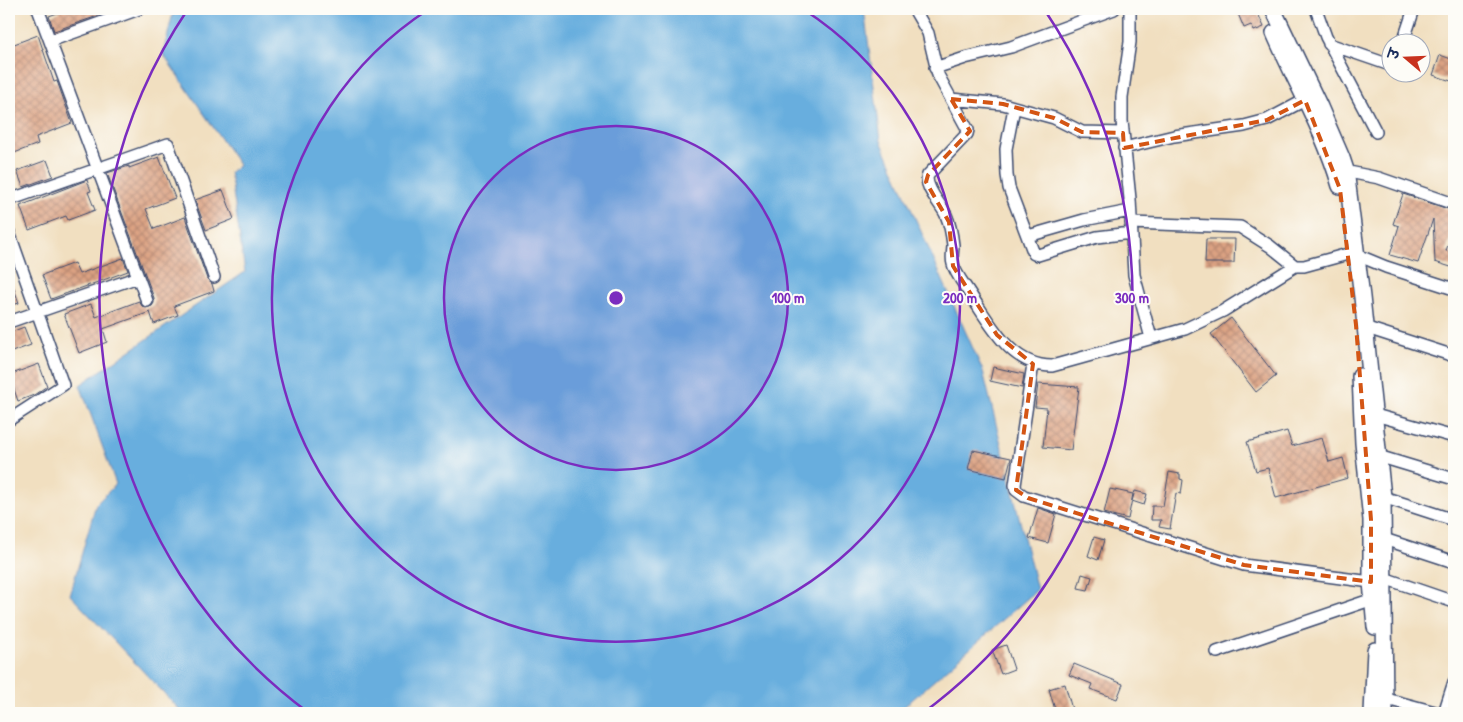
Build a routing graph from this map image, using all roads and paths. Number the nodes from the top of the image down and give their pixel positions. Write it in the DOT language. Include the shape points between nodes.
graph roads {
  1 [pos="38,9"];
  2 [pos="139,9"];
  3 [pos="914,9"];
  4 [pos="1114,9"];
  5 [pos="1130,9"];
  6 [pos="1263,9"];
  7 [pos="1273,9"];
  8 [pos="1316,9"];
  9 [pos="1414,9"];
  10 [pos="1406,32"];
  11 [pos="50,41"];
  12 [pos="1330,44"];
  13 [pos="1380,62"];
  14 [pos="935,68"];
  15 [pos="951,99"];
  16 [pos="1305,100"];
  17 [pos="1014,108"];
  18 [pos="1376,132"];
  19 [pos="1123,133"];
  20 [pos="1124,148"];
  21 [pos="98,169"];
  22 [pos="1340,170"];
  23 [pos="9,200"];
  24 [pos="1454,204"];
  25 [pos="1130,211"];
  26 [pos="1131,228"];
  27 [pos="9,232"];
  28 [pos="1028,236"];
  29 [pos="1352,255"];
  30 [pos="1295,266"];
  31 [pos="138,277"];
  32 [pos="214,277"];
  33 [pos="1454,289"];
  34 [pos="147,301"];
  35 [pos="37,312"];
  36 [pos="9,322"];
  37 [pos="1364,327"];
  38 [pos="1151,338"];
  39 [pos="1454,356"];
  40 [pos="1034,364"];
  41 [pos="1368,413"];
  42 [pos="9,420"];
  43 [pos="1454,437"];
  44 [pos="1378,456"];
  45 [pos="1454,479"];
  46 [pos="1382,497"];
  47 [pos="1454,520"];
  48 [pos="1384,539"];
  49 [pos="1454,562"];
  50 [pos="1378,580"];
  51 [pos="1373,600"];
  52 [pos="1454,602"];
  53 [pos="1217,652"];
  54 [pos="1454,682"];
  55 [pos="1381,702"];
  56 [pos="1372,713"];
  57 [pos="1440,713"];
  58 [pos="1444,713"];
  1 -- 11 [label="street"];
  2 -- 11 [label="street"];
  3 -- 14 [label="street" via="928,33"];
  4 -- 14 [label="street" via="1011,47"];
  5 -- 19 [label="street" via="1130,42 1122,106"];
  6 -- 16 [label="street"];
  7 -- 22 [label="street" via="1342,158"];
  8 -- 12 [label="street"];
  9 -- 10 [label="street"];
  11 -- 21 [label="street"];
  12 -- 13 [label="street"];
  12 -- 18 [label="street"];
  14 -- 15 [label="street"];
  15 -- 17 [label="street"];
  15 -- 40 [label="street" via="967,126 968,134 928,175 926,182 948,222 953,266 997,335 1015,353"];
  16 -- 20 [label="street" via="1267,120"];
  16 -- 22 [label="street"];
  17 -- 19 [label="street" via="1054,118 1082,132"];
  17 -- 28 [label="street" via="1006,149 1007,175"];
  19 -- 20 [label="street"];
  20 -- 25 [label="street"];
  21 -- 23 [label="street"];
  21 -- 31 [label="street"];
  21 -- 32 [label="street" via="168,144"];
  22 -- 24 [label="street" via="1400,185"];
  22 -- 29 [label="street"];
  25 -- 26 [label="street"];
  25 -- 28 [label="street"];
  26 -- 28 [label="street" via="1038,255 1032,252"];
  26 -- 30 [label="street" via="1240,227"];
  26 -- 38 [label="street" via="1134,275"];
  27 -- 35 [label="street"];
  29 -- 30 [label="street"];
  29 -- 33 [label="street"];
  29 -- 37 [label="street"];
  29 -- 41 [label="street" via="1356,325"];
  30 -- 38 [label="street" via="1204,322"];
  31 -- 34 [label="street"];
  31 -- 35 [label="street"];
  35 -- 36 [label="street"];
  35 -- 42 [label="street" via="63,385"];
  37 -- 39 [label="street"];
  37 -- 41 [label="street"];
  38 -- 40 [label="street" via="1052,366"];
  40 -- 50 [label="street" via="1015,485 1024,496 1244,566"];
  41 -- 43 [label="street"];
  41 -- 44 [label="street"];
  41 -- 50 [label="street" via="1371,520"];
  44 -- 45 [label="street"];
  44 -- 46 [label="street"];
  46 -- 47 [label="street"];
  46 -- 48 [label="street"];
  48 -- 49 [label="street"];
  48 -- 50 [label="street"];
  50 -- 51 [label="street"];
  50 -- 52 [label="street"];
  50 -- 55 [label="street"];
  51 -- 53 [label="street"];
  51 -- 55 [label="street"];
  54 -- 58 [label="street"];
  55 -- 56 [label="street"];
  55 -- 57 [label="street"];
}
